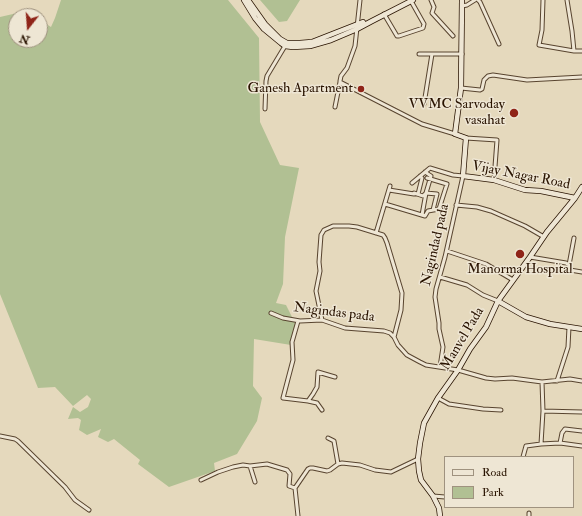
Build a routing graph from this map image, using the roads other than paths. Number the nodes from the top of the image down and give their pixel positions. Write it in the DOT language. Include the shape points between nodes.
graph roads {
  1 [pos="244,0"];
  2 [pos="248,0"];
  3 [pos="360,0"];
  4 [pos="410,0"];
  5 [pos="431,0"];
  6 [pos="462,0"];
  7 [pos="476,0"];
  8 [pos="543,0"];
  9 [pos="567,0"];
  10 [pos="462,6"];
  11 [pos="384,14"];
  12 [pos="357,27"];
  13 [pos="453,36"];
  14 [pos="286,44"];
  15 [pos="499,44"];
  16 [pos="574,51"];
  17 [pos="582,51"];
  18 [pos="419,54"];
  19 [pos="432,54"];
  20 [pos="462,54"];
  21 [pos="582,77"];
  22 [pos="340,82"];
  23 [pos="462,88"];
  24 [pos="424,104"];
  25 [pos="335,107"];
  26 [pos="265,109"];
  27 [pos="455,134"];
  28 [pos="466,138"];
  29 [pos="424,172"];
  30 [pos="420,176"];
  31 [pos="463,176"];
  32 [pos="429,178"];
  33 [pos="494,180"];
  34 [pos="412,183"];
  35 [pos="582,187"];
  36 [pos="426,193"];
  37 [pos="418,194"];
  38 [pos="575,198"];
  39 [pos="385,204"];
  40 [pos="456,205"];
  41 [pos="433,210"];
  42 [pos="422,215"];
  43 [pos="376,234"];
  44 [pos="544,237"];
  45 [pos="574,238"];
  46 [pos="447,251"];
  47 [pos="530,257"];
  48 [pos="569,265"];
  49 [pos="582,272"];
  50 [pos="440,277"];
  51 [pos="513,280"];
  52 [pos="498,301"];
  53 [pos="271,313"];
  54 [pos="322,320"];
  55 [pos="298,321"];
  56 [pos="568,327"];
  57 [pos="582,329"];
  58 [pos="394,337"];
  59 [pos="440,367"];
  60 [pos="458,370"];
  61 [pos="335,377"];
  62 [pos="558,381"];
  63 [pos="582,381"];
  64 [pos="542,382"];
  65 [pos="438,398"];
  66 [pos="308,401"];
  67 [pos="322,410"];
  68 [pos="501,410"];
  69 [pos="543,411"];
  70 [pos="582,412"];
  71 [pos="582,431"];
  72 [pos="0,436"];
  73 [pos="328,438"];
  74 [pos="560,443"];
  75 [pos="541,444"];
  76 [pos="582,446"];
  77 [pos="523,456"];
  78 [pos="418,458"];
  79 [pos="338,464"];
  80 [pos="250,466"];
  81 [pos="201,480"];
  82 [pos="255,482"];
  83 [pos="295,488"];
  84 [pos="433,496"];
  85 [pos="444,497"];
  86 [pos="89,510"];
  87 [pos="298,516"];
  88 [pos="440,516"];
  1 -- 14 [label="main road" via="264,29"];
  2 -- 14 [label="main road" via="265,24"];
  3 -- 12 [label="street"];
  4 -- 11 [label="main road"];
  4 -- 11 [label="street" via="424,24 423,28 397,36"];
  4 -- 12 [label="main road"];
  5 -- 13 [label="street" via="434,7 432,13"];
  6 -- 10 [label="main road"];
  7 -- 10 [label="street"];
  7 -- 15 [label="street" via="480,2"];
  8 -- 16 [label="street" via="539,45"];
  9 -- 16 [label="street"];
  10 -- 20 [label="main road"];
  11 -- 12 [label="main road"];
  12 -- 14 [label="main road" via="312,42"];
  12 -- 22 [label="street" via="355,46"];
  14 -- 26 [label="street" via="267,76"];
  16 -- 17 [label="street"];
  18 -- 19 [label="street"];
  19 -- 20 [label="street"];
  19 -- 24 [label="street"];
  20 -- 23 [label="main road"];
  21 -- 23 [label="street" via="527,80 494,75 484,80 480,90"];
  22 -- 25 [label="street"];
  22 -- 27 [label="street" via="422,124"];
  23 -- 27 [label="main road"];
  27 -- 28 [label="main road"];
  28 -- 31 [label="main road"];
  28 -- 33 [label="street" via="497,140"];
  29 -- 30 [label="street"];
  29 -- 31 [label="street" via="430,168"];
  29 -- 32 [label="street" via="431,176"];
  30 -- 34 [label="street"];
  30 -- 37 [label="street" via="422,178"];
  31 -- 33 [label="main road, Vijay Nagar Road"];
  31 -- 40 [label="street, Nagindad pada"];
  32 -- 36 [label="street"];
  32 -- 41 [label="street" via="447,184 439,209"];
  33 -- 38 [label="main road, Vijay Nagar Road" via="524,190"];
  35 -- 38 [label="main road, Manvel Pada"];
  36 -- 37 [label="street" via="423,196"];
  36 -- 41 [label="street" via="437,194"];
  36 -- 42 [label="street"];
  37 -- 39 [label="street" via="390,188"];
  38 -- 44 [label="main road, Manvel Pada"];
  39 -- 42 [label="street"];
  39 -- 43 [label="street"];
  40 -- 44 [label="street" via="491,211"];
  40 -- 46 [label="street, Nagindad pada"];
  41 -- 42 [label="street"];
  43 -- 54 [label="street" via="349,226 333,226 321,234 320,271 316,291"];
  43 -- 58 [label="street" via="381,234 385,238 402,293 401,310"];
  44 -- 47 [label="main road, Manvel Pada"];
  45 -- 48 [label="street"];
  46 -- 50 [label="street, Nagindad pada"];
  46 -- 51 [label="street" via="486,264"];
  47 -- 48 [label="street"];
  47 -- 51 [label="main road, Manvel Pada"];
  48 -- 49 [label="street" via="570,270"];
  50 -- 52 [label="street" via="466,285"];
  50 -- 59 [label="street, Nagindad pada" via="435,297 443,347"];
  51 -- 52 [label="main road, Manvel Pada"];
  52 -- 56 [label="main road" via="526,316"];
  52 -- 60 [label="main road, Manvel Pada" via="486,327"];
  53 -- 55 [label="street, Nagindas pada"];
  54 -- 55 [label="street, Nagindas pada"];
  54 -- 58 [label="street, Nagindas pada" via="346,328 384,331"];
  55 -- 66 [label="street" via="292,342 293,360 283,398"];
  56 -- 57 [label="main road"];
  56 -- 62 [label="street" via="568,347"];
  58 -- 59 [label="street" via="398,346 407,355 426,365"];
  59 -- 60 [label="street"];
  60 -- 64 [label="street" via="492,379 512,378"];
  60 -- 65 [label="main road, Manvel Pada"];
  61 -- 66 [label="street" via="318,372 317,387"];
  62 -- 63 [label="street"];
  62 -- 64 [label="street"];
  64 -- 69 [label="street"];
  65 -- 68 [label="street" via="449,404"];
  65 -- 78 [label="main road, Manvel Pada" via="424,423"];
  66 -- 67 [label="street" via="317,403"];
  69 -- 70 [label="street"];
  69 -- 75 [label="street"];
  71 -- 74 [label="street" via="565,429"];
  72 -- 86 [label="street" via="18,440 75,500"];
  73 -- 79 [label="street" via="334,440"];
  74 -- 75 [label="street"];
  74 -- 76 [label="street"];
  75 -- 77 [label="street" via="526,446"];
  78 -- 79 [label="street" via="390,472 360,465"];
  78 -- 84 [label="main road, Manvel Pada" via="421,480"];
  79 -- 83 [label="street" via="326,471 308,469"];
  80 -- 81 [label="street" via="233,467"];
  80 -- 82 [label="street"];
  80 -- 83 [label="street" via="267,464 287,470 290,474 288,486"];
  83 -- 87 [label="street"];
  84 -- 85 [label="street"];
  84 -- 88 [label="main road, Manvel Pada"];
}
